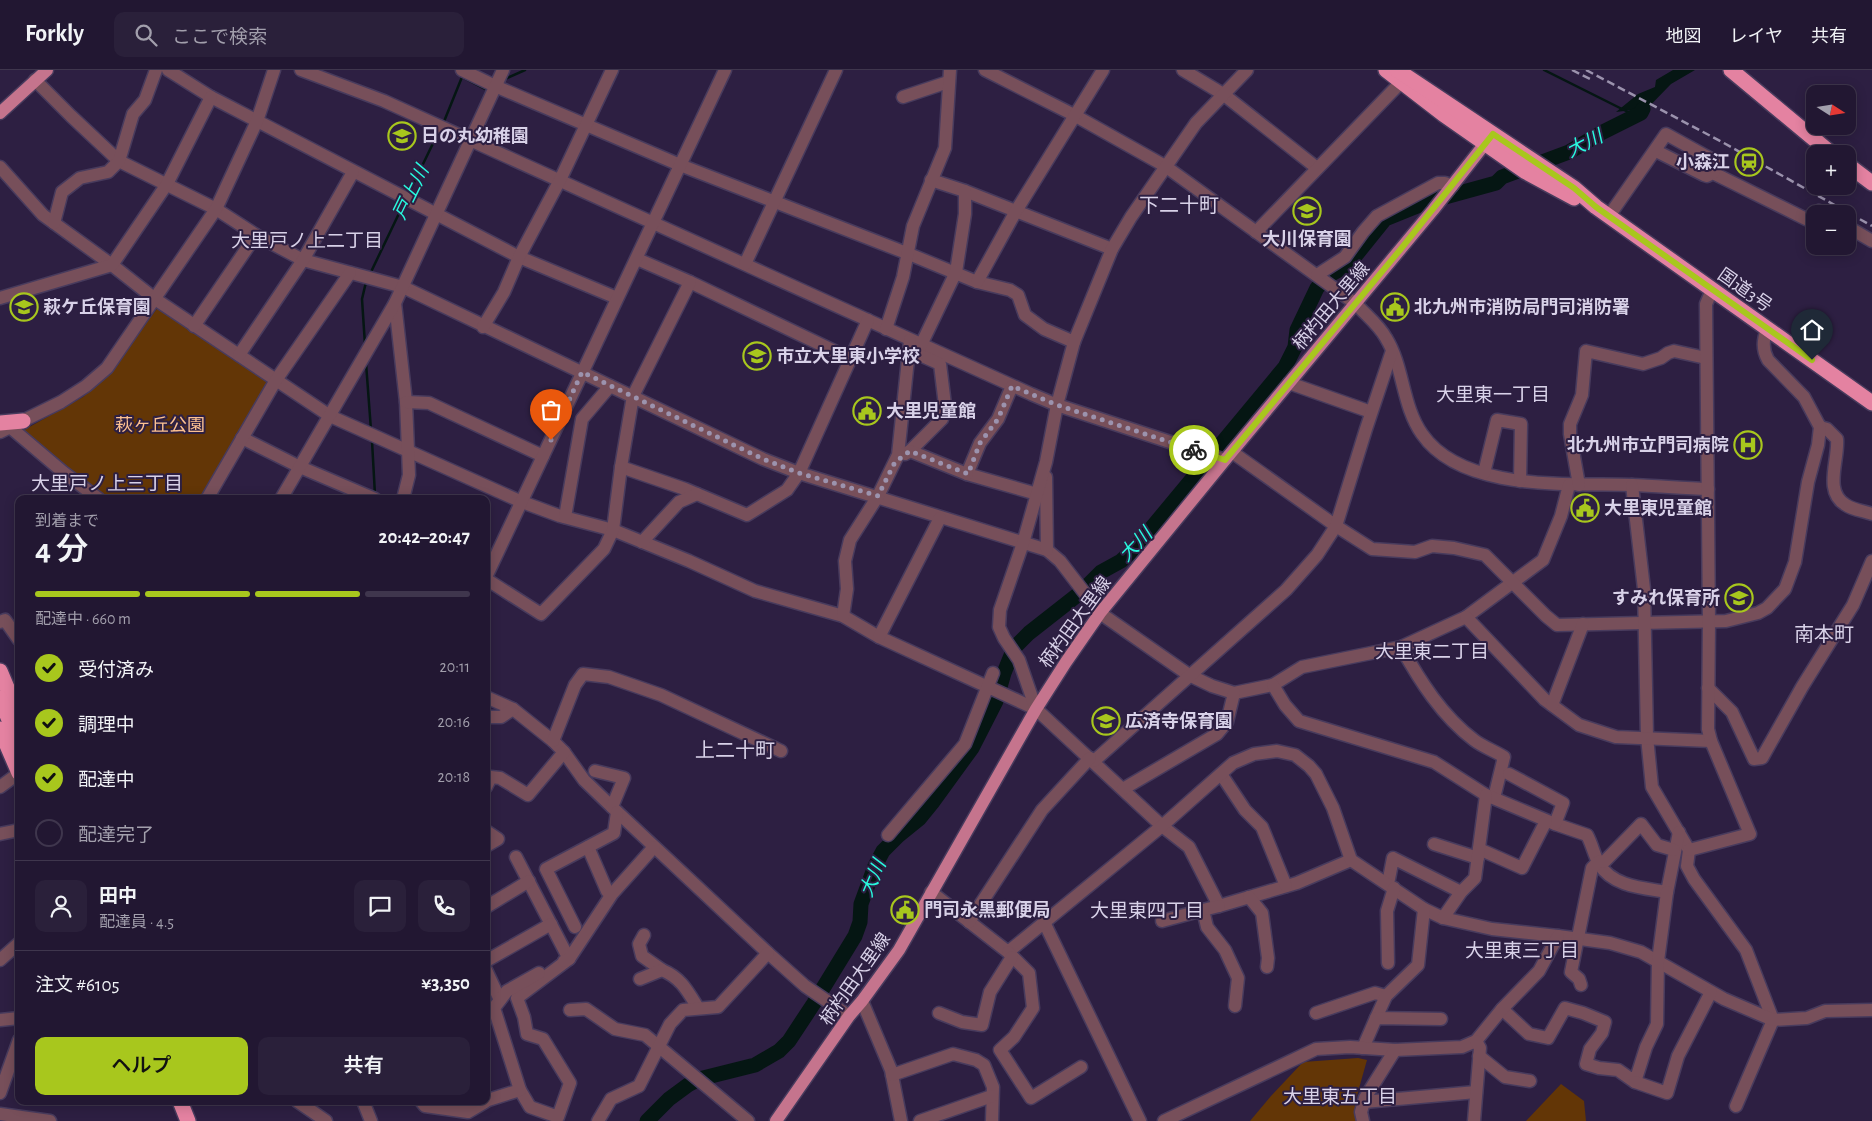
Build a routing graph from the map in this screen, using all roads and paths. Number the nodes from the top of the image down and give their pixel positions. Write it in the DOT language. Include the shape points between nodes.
graph roads {
  1 [pos="47,70"];
  2 [pos="156,70"];
  3 [pos="168,70"];
  4 [pos="274,70"];
  5 [pos="301,70"];
  6 [pos="462,70"];
  7 [pos="503,70"];
  8 [pos="612,70"];
  9 [pos="725,70"];
  10 [pos="836,70"];
  11 [pos="985,70"];
  12 [pos="1103,70"];
  13 [pos="1183,70"];
  14 [pos="1247,70"];
  15 [pos="1386,70"];
  16 [pos="1732,71"];
  17 [pos="949,76"];
  18 [pos="1402,76"];
  19 [pos="35,80"];
  20 [pos="495,86"];
  21 [pos="1223,94"];
  22 [pos="211,97"];
  23 [pos="903,97"];
  24 [pos="0,112"];
  25 [pos="1074,115"];
  26 [pos="257,121"];
  27 [pos="586,125"];
  28 [pos="1489,139"];
  29 [pos="472,141"];
  30 [pos="1821,145"];
  31 [pos="1656,151"];
  32 [pos="1512,155"];
  33 [pos="119,161"];
  34 [pos="680,165"];
  35 [pos="1166,166"];
  36 [pos="0,167"];
  37 [pos="1317,168"];
  38 [pos="1856,171"];
  39 [pos="353,172"];
  40 [pos="1713,173"];
  41 [pos="560,180"];
  42 [pos="931,180"];
  43 [pos="1872,183"];
  44 [pos="167,184"];
  45 [pos="1452,186"];
  46 [pos="965,191"];
  47 [pos="775,201"];
  48 [pos="1596,207"];
  49 [pos="216,209"];
  50 [pos="1016,211"];
  51 [pos="437,213"];
  52 [pos="1610,216"];
  53 [pos="1806,219"];
  54 [pos="652,222"];
  55 [pos="54,223"];
  56 [pos="1856,231"];
  57 [pos="1256,232"];
  58 [pos="256,235"];
  59 [pos="1872,240"];
  60 [pos="1112,249"];
  61 [pos="909,254"];
  62 [pos="520,257"];
  63 [pos="637,259"];
  64 [pos="303,260"];
  65 [pos="112,264"];
  66 [pos="745,264"];
  67 [pos="956,272"];
  68 [pos="350,273"];
  69 [pos="1322,279"];
  70 [pos="690,282"];
  71 [pos="977,282"];
  72 [pos="403,288"];
  73 [pos="1712,290"];
  74 [pos="0,298"];
  75 [pos="617,298"];
  76 [pos="155,299"];
  77 [pos="395,303"];
  78 [pos="1356,304"];
  79 [pos="868,320"];
  80 [pos="194,326"];
  81 [pos="483,327"];
  82 [pos="886,328"];
  83 [pos="1768,329"];
  84 [pos="1074,342"];
  85 [pos="913,345"];
  86 [pos="1392,351"];
  87 [pos="239,355"];
  88 [pos="851,358"];
  89 [pos="1706,358"];
  90 [pos="582,372"];
  91 [pos="276,380"];
  92 [pos="1290,382"];
  93 [pos="610,386"];
  94 [pos="1012,386"];
  95 [pos="633,396"];
  96 [pos="406,402"];
  97 [pos="1872,403"];
  98 [pos="1057,405"];
  99 [pos="1371,412"];
  100 [pos="330,416"];
  101 [pos="8,426"];
  102 [pos="1820,427"];
  103 [pos="242,438"];
  104 [pos="408,450"];
  105 [pos="910,451"];
  106 [pos="543,456"];
  107 [pos="1228,456"];
  108 [pos="895,462"];
  109 [pos="1046,462"];
  110 [pos="300,467"];
  111 [pos="621,468"];
  112 [pos="799,473"];
  113 [pos="1484,473"];
  114 [pos="968,474"];
  115 [pos="1520,481"];
  116 [pos="1574,485"];
  117 [pos="1632,485"];
  118 [pos="1708,489"];
  119 [pos="346,493"];
  120 [pos="697,494"];
  121 [pos="1037,494"];
  122 [pos="94,495"];
  123 [pos="209,495"];
  124 [pos="283,495"];
  125 [pos="404,495"];
  126 [pos="878,496"];
  127 [pos="522,502"];
  128 [pos="1872,514"];
  129 [pos="565,517"];
  130 [pos="940,518"];
  131 [pos="1336,526"];
  132 [pos="613,530"];
  133 [pos="642,542"];
  134 [pos="1023,543"];
  135 [pos="1047,550"];
  136 [pos="492,551"];
  137 [pos="1872,561"];
  138 [pos="490,581"];
  139 [pos="1511,582"];
  140 [pos="1100,613"];
  141 [pos="843,616"];
  142 [pos="1466,617"];
  143 [pos="0,622"];
  144 [pos="1709,622"];
  145 [pos="1644,623"];
  146 [pos="1583,624"];
  147 [pos="15,634"];
  148 [pos="879,636"];
  149 [pos="1401,647"];
  150 [pos="0,670"];
  151 [pos="993,673"];
  152 [pos="1189,676"];
  153 [pos="1273,685"];
  154 [pos="988,686"];
  155 [pos="1708,688"];
  156 [pos="1234,693"];
  157 [pos="0,698"];
  158 [pos="490,699"];
  159 [pos="1552,705"];
  160 [pos="15,706"];
  161 [pos="513,709"];
  162 [pos="1036,709"];
  163 [pos="490,718"];
  164 [pos="0,729"];
  165 [pos="1647,737"];
  166 [pos="552,741"];
  167 [pos="1711,741"];
  168 [pos="14,747"];
  169 [pos="781,751"];
  170 [pos="564,752"];
  171 [pos="1092,759"];
  172 [pos="595,771"];
  173 [pos="1221,774"];
  174 [pos="1509,774"];
  175 [pos="15,776"];
  176 [pos="490,780"];
  177 [pos="0,787"];
  178 [pos="1123,789"];
  179 [pos="1490,797"];
  180 [pos="615,810"];
  181 [pos="1550,823"];
  182 [pos="1162,826"];
  183 [pos="15,831"];
  184 [pos="1679,832"];
  185 [pos="0,834"];
  186 [pos="490,834"];
  187 [pos="888,835"];
  188 [pos="490,844"];
  189 [pos="1434,844"];
  190 [pos="654,846"];
  191 [pos="588,847"];
  192 [pos="1674,850"];
  193 [pos="1689,850"];
  194 [pos="1478,854"];
  195 [pos="516,857"];
  196 [pos="1351,860"];
  197 [pos="1598,862"];
  198 [pos="529,881"];
  199 [pos="1286,886"];
  200 [pos="1391,886"];
  201 [pos="607,891"];
  202 [pos="930,892"];
  203 [pos="1461,892"];
  204 [pos="1667,892"];
  205 [pos="1249,897"];
  206 [pos="490,905"];
  207 [pos="1219,906"];
  208 [pos="1424,909"];
  209 [pos="1203,910"];
  210 [pos="1443,918"];
  211 [pos="1162,921"];
  212 [pos="969,922"];
  213 [pos="1044,922"];
  214 [pos="551,924"];
  215 [pos="575,927"];
  216 [pos="644,935"];
  217 [pos="1558,936"];
  218 [pos="1578,938"];
  219 [pos="15,947"];
  220 [pos="768,953"];
  221 [pos="1010,955"];
  222 [pos="490,959"];
  223 [pos="569,959"];
  224 [pos="0,960"];
  225 [pos="1658,961"];
  226 [pos="1388,963"];
  227 [pos="1267,967"];
  228 [pos="662,970"];
  229 [pos="490,979"];
  230 [pos="640,979"];
  231 [pos="1581,985"];
  232 [pos="1712,992"];
  233 [pos="1386,996"];
  234 [pos="500,1000"];
  235 [pos="862,1001"];
  236 [pos="1234,1006"];
  237 [pos="698,1008"];
  238 [pos="1502,1009"];
  239 [pos="570,1010"];
  240 [pos="1872,1010"];
  241 [pos="939,1013"];
  242 [pos="1316,1013"];
  243 [pos="849,1016"];
  244 [pos="15,1018"];
  245 [pos="1376,1018"];
  246 [pos="1441,1019"];
  247 [pos="0,1020"];
  248 [pos="1773,1020"];
  249 [pos="1476,1041"];
  250 [pos="660,1047"];
  251 [pos="1363,1048"];
  252 [pos="1395,1050"];
  253 [pos="15,1051"];
  254 [pos="1479,1056"];
  255 [pos="1081,1067"];
  256 [pos="892,1075"];
  257 [pos="1530,1081"];
  258 [pos="1635,1082"];
  259 [pos="520,1090"];
  260 [pos="1476,1092"];
  261 [pos="0,1093"];
  262 [pos="992,1096"];
  263 [pos="490,1100"];
  264 [pos="1364,1102"];
  265 [pos="171,1105"];
  266 [pos="182,1105"];
  267 [pos="303,1105"];
  268 [pos="365,1105"];
  269 [pos="424,1105"];
  270 [pos="480,1105"];
  271 [pos="1736,1106"];
  272 [pos="0,1114"];
  273 [pos="560,1119"];
  274 [pos="50,1121"];
  275 [pos="177,1121"];
  276 [pos="188,1121"];
  277 [pos="326,1121"];
  278 [pos="371,1121"];
  279 [pos="598,1121"];
  280 [pos="748,1121"];
  281 [pos="776,1121"];
  282 [pos="901,1121"];
  283 [pos="920,1121"];
  284 [pos="992,1121"];
  285 [pos="1140,1121"];
  286 [pos="1164,1121"];
  287 [pos="1363,1121"];
  288 [pos="1474,1121"];
  1 -- 19 [label="main road"];
  2 -- 33 [label="street" via="145,100 133,114"];
  3 -- 22 [label="street"];
  4 -- 26 [label="street"];
  5 -- 29 [label="street" via="384,101"];
  6 -- 20 [label="street"];
  7 -- 20 [label="street"];
  8 -- 27 [label="street"];
  9 -- 34 [label="street"];
  10 -- 47 [label="street"];
  11 -- 25 [label="street"];
  12 -- 25 [label="street"];
  13 -- 21 [label="street"];
  14 -- 21 [label="street"];
  15 -- 18 [label="highway, 国道3号"];
  16 -- 30 [label="highway"];
  17 -- 23 [label="street"];
  17 -- 42 [label="street" via="945,148"];
  18 -- 28 [label="highway, 国道3号"];
  18 -- 37 [label="street"];
  19 -- 24 [label="main road"];
  19 -- 33 [label="street"];
  20 -- 27 [label="street"];
  20 -- 29 [label="street"];
  21 -- 35 [label="street" via="1196,122"];
  21 -- 37 [label="street"];
  22 -- 26 [label="street"];
  22 -- 44 [label="street"];
  25 -- 35 [label="street"];
  25 -- 50 [label="street"];
  26 -- 39 [label="street"];
  26 -- 49 [label="street"];
  27 -- 34 [label="street"];
  27 -- 41 [label="street"];
  28 -- 32 [label="highway, 国道3号"];
  28 -- 45 [label="main road, 柄杓田大里線"];
  29 -- 41 [label="street"];
  29 -- 51 [label="street"];
  31 -- 40 [label="street" via="1704,175"];
  31 -- 40 [label="street" via="1666,134 1710,157 1715,162"];
  31 -- 52 [label="street"];
  32 -- 48 [label="highway, 国道3号" via="1542,168 1574,188"];
  32 -- 48 [label="highway, 国道3号" via="1526,172"];
  33 -- 44 [label="street"];
  33 -- 55 [label="street" via="108,172 80,178 62,192"];
  34 -- 47 [label="street"];
  34 -- 54 [label="street"];
  35 -- 57 [label="street"];
  35 -- 60 [label="street"];
  36 -- 55 [label="street"];
  37 -- 57 [label="street"];
  38 -- 43 [label="highway"];
  39 -- 51 [label="street"];
  39 -- 64 [label="street"];
  40 -- 53 [label="street"];
  41 -- 54 [label="street"];
  41 -- 62 [label="street"];
  42 -- 46 [label="street"];
  42 -- 61 [label="street" via="913,226"];
  44 -- 49 [label="street"];
  44 -- 65 [label="street"];
  45 -- 69 [label="street" via="1438,183 1377,216 1345,257"];
  45 -- 78 [label="main road, 柄杓田大里線"];
  46 -- 50 [label="street"];
  46 -- 67 [label="street" via="965,214"];
  47 -- 61 [label="street"];
  47 -- 66 [label="street"];
  48 -- 52 [label="highway, 国道3号"];
  49 -- 58 [label="street"];
  49 -- 76 [label="street"];
  50 -- 60 [label="street"];
  50 -- 71 [label="street"];
  51 -- 62 [label="street"];
  51 -- 72 [label="street"];
  52 -- 73 [label="highway, 国道3号"];
  54 -- 63 [label="street"];
  54 -- 66 [label="street"];
  55 -- 65 [label="street"];
  56 -- 59 [label="street"];
  57 -- 69 [label="street"];
  58 -- 64 [label="street"];
  58 -- 80 [label="street"];
  60 -- 84 [label="street"];
  61 -- 67 [label="street"];
  61 -- 82 [label="street"];
  62 -- 75 [label="street"];
  62 -- 81 [label="street"];
  63 -- 70 [label="street"];
  63 -- 75 [label="street"];
  64 -- 68 [label="street"];
  64 -- 87 [label="street"];
  65 -- 74 [label="street"];
  65 -- 76 [label="street"];
  66 -- 79 [label="street"];
  67 -- 71 [label="street"];
  67 -- 85 [label="street"];
  68 -- 72 [label="street"];
  68 -- 91 [label="street"];
  69 -- 78 [label="street"];
  70 -- 88 [label="street"];
  70 -- 95 [label="street"];
  71 -- 84 [label="street" via="1010,290 1018,295 1025,315 1044,329"];
  72 -- 77 [label="street"];
  72 -- 81 [label="street"];
  73 -- 83 [label="highway, 国道3号"];
  73 -- 89 [label="street" via="1706,304"];
  75 -- 90 [label="street"];
  76 -- 80 [label="street"];
  76 -- 101 [label="street" via="106,368 77,392"];
  77 -- 96 [label="street"];
  77 -- 100 [label="street"];
  78 -- 86 [label="street" via="1376,324"];
  78 -- 92 [label="main road, 柄杓田大里線"];
  79 -- 82 [label="street"];
  79 -- 88 [label="street"];
  80 -- 87 [label="street"];
  81 -- 90 [label="street"];
  82 -- 85 [label="street"];
  83 -- 97 [label="highway, 国道3号"];
  83 -- 102 [label="street" via="1763,344 1768,360 1804,397"];
  84 -- 98 [label="street"];
  85 -- 94 [label="street"];
  85 -- 105 [label="street" via="940,364 945,405 942,419"];
  85 -- 108 [label="street"];
  86 -- 99 [label="street"];
  86 -- 113 [label="street" via="1413,418 1422,434 1446,458"];
  87 -- 91 [label="street"];
  88 -- 112 [label="street"];
  89 -- 116 [label="street" via="1674,351 1643,364 1586,351 1582,395 1570,424"];
  89 -- 118 [label="street"];
  90 -- 93 [label="street"];
  90 -- 106 [label="street"];
  91 -- 100 [label="street"];
  91 -- 103 [label="street"];
  92 -- 99 [label="street"];
  92 -- 107 [label="main road, 柄杓田大里線"];
  93 -- 95 [label="street"];
  93 -- 129 [label="street" via="582,420"];
  94 -- 98 [label="street"];
  94 -- 114 [label="street" via="998,419 980,443"];
  95 -- 111 [label="street"];
  95 -- 112 [label="street"];
  96 -- 104 [label="street"];
  96 -- 106 [label="street" via="429,403"];
  98 -- 107 [label="street"];
  98 -- 109 [label="street"];
  99 -- 131 [label="street"];
  100 -- 104 [label="street"];
  100 -- 110 [label="street"];
  101 -- 122 [label="street"];
  102 -- 128 [label="street" via="1837,439 1833,483 1838,500"];
  102 -- 144 [label="street" via="1795,562 1786,589 1758,613"];
  103 -- 110 [label="street"];
  103 -- 123 [label="street"];
  104 -- 125 [label="street" via="409,475"];
  104 -- 127 [label="street"];
  105 -- 108 [label="street"];
  105 -- 114 [label="street"];
  106 -- 127 [label="street"];
  107 -- 131 [label="street"];
  107 -- 140 [label="main road, 柄杓田大里線"];
  108 -- 126 [label="street"];
  109 -- 121 [label="street"];
  109 -- 135 [label="street"];
  110 -- 119 [label="street"];
  110 -- 124 [label="street"];
  111 -- 120 [label="street"];
  111 -- 132 [label="street"];
  112 -- 120 [label="street" via="787,490 747,515"];
  112 -- 126 [label="street"];
  113 -- 115 [label="street"];
  113 -- 115 [label="street" via="1497,420 1521,424"];
  114 -- 121 [label="street"];
  115 -- 116 [label="street"];
  116 -- 117 [label="street"];
  116 -- 139 [label="street" via="1543,560"];
  117 -- 118 [label="street"];
  117 -- 145 [label="street" via="1644,589"];
  118 -- 144 [label="street"];
  120 -- 133 [label="street" via="679,502"];
  121 -- 134 [label="street"];
  126 -- 130 [label="street"];
  126 -- 141 [label="street" via="847,548"];
  127 -- 129 [label="street"];
  127 -- 136 [label="street"];
  129 -- 132 [label="street"];
  130 -- 134 [label="street"];
  130 -- 148 [label="street"];
  131 -- 139 [label="street" via="1372,549 1415,552 1432,546 1485,555"];
  131 -- 152 [label="street" via="1317,555 1286,590"];
  132 -- 133 [label="street"];
  132 -- 138 [label="street" via="604,550 541,614"];
  133 -- 141 [label="street" via="755,591"];
  134 -- 135 [label="street"];
  134 -- 162 [label="street" via="1000,610 999,627 1019,660"];
  135 -- 140 [label="street"];
  137 -- 155 [label="street" via="1853,606 1762,758 1754,759 1732,712"];
  139 -- 142 [label="street"];
  139 -- 146 [label="street" via="1557,625"];
  140 -- 152 [label="street"];
  140 -- 162 [label="main road, 柄杓田大里線"];
  141 -- 148 [label="street"];
  142 -- 149 [label="street"];
  142 -- 159 [label="street"];
  143 -- 147 [label="street" via="5,620"];
  144 -- 145 [label="street"];
  144 -- 155 [label="street"];
  145 -- 146 [label="street"];
  145 -- 165 [label="street"];
  146 -- 159 [label="street"];
  148 -- 154 [label="street"];
  149 -- 153 [label="street" via="1302,668"];
  149 -- 179 [label="street" via="1421,683 1455,723 1475,741 1504,757"];
  150 -- 160 [label="highway"];
  151 -- 154 [label="street"];
  152 -- 156 [label="street"];
  152 -- 171 [label="street"];
  153 -- 156 [label="street"];
  153 -- 179 [label="street" via="1298,721 1434,762"];
  154 -- 162 [label="street"];
  154 -- 187 [label="street" via="965,744"];
  155 -- 167 [label="street"];
  156 -- 178 [label="street" via="1227,722 1217,734"];
  157 -- 168 [label="highway"];
  158 -- 161 [label="street"];
  159 -- 165 [label="street" via="1578,725 1616,737"];
  161 -- 163 [label="street" via="501,717"];
  161 -- 166 [label="street"];
  162 -- 171 [label="street"];
  162 -- 202 [label="main road, 柄杓田大里線"];
  164 -- 168 [label="highway"];
  165 -- 167 [label="street"];
  165 -- 184 [label="street" via="1652,786"];
  166 -- 169 [label="street" via="575,685 583,674 610,677 661,695"];
  166 -- 170 [label="street"];
  167 -- 193 [label="street" via="1750,834"];
  170 -- 176 [label="street" via="528,795 500,778 492,777"];
  170 -- 180 [label="street" via="584,780"];
  171 -- 178 [label="street"];
  171 -- 212 [label="street" via="1042,810"];
  172 -- 180 [label="street" via="624,778"];
  173 -- 182 [label="street"];
  173 -- 196 [label="street" via="1234,763 1254,754 1277,751 1295,755 1316,774 1333,808"];
  173 -- 199 [label="street" via="1245,810 1262,827"];
  174 -- 181 [label="street" via="1563,803"];
  175 -- 177 [label="street"];
  178 -- 182 [label="street"];
  179 -- 181 [label="street"];
  179 -- 194 [label="street"];
  180 -- 190 [label="street"];
  180 -- 191 [label="street" via="614,833"];
  181 -- 194 [label="street" via="1522,868"];
  181 -- 197 [label="street" via="1587,835"];
  182 -- 207 [label="street" via="1189,848"];
  182 -- 213 [label="street"];
  183 -- 185 [label="street"];
  184 -- 192 [label="street"];
  184 -- 193 [label="street"];
  186 -- 188 [label="street" via="498,839"];
  189 -- 194 [label="street"];
  190 -- 220 [label="street"];
  190 -- 223 [label="street" via="612,894"];
  191 -- 201 [label="street"];
  191 -- 215 [label="street" via="546,869"];
  192 -- 197 [label="street" via="1657,844 1641,824 1604,861"];
  192 -- 204 [label="street"];
  193 -- 248 [label="street" via="1687,866 1746,950"];
  194 -- 203 [label="street" via="1475,878"];
  195 -- 198 [label="street"];
  196 -- 199 [label="street"];
  196 -- 200 [label="street"];
  197 -- 204 [label="street" via="1605,873 1630,886"];
  197 -- 218 [label="street" via="1592,868"];
  198 -- 206 [label="street"];
  198 -- 214 [label="street"];
  199 -- 205 [label="street"];
  200 -- 203 [label="street" via="1393,858"];
  200 -- 208 [label="street"];
  200 -- 226 [label="street" via="1387,911"];
  202 -- 212 [label="street"];
  202 -- 235 [label="main road, 柄杓田大里線" via="899,950"];
  203 -- 210 [label="street"];
  204 -- 225 [label="street"];
  205 -- 207 [label="street"];
  205 -- 227 [label="street" via="1262,913"];
  207 -- 209 [label="street"];
  208 -- 210 [label="street"];
  208 -- 233 [label="street" via="1418,965"];
  209 -- 211 [label="street"];
  209 -- 236 [label="street" via="1207,927 1225,950 1238,978"];
  210 -- 217 [label="street" via="1492,929"];
  212 -- 221 [label="street"];
  213 -- 221 [label="street"];
  213 -- 285 [label="street"];
  214 -- 222 [label="street"];
  214 -- 223 [label="street"];
  216 -- 228 [label="street" via="639,944 642,956"];
  217 -- 218 [label="street"];
  217 -- 238 [label="street" via="1539,971"];
  218 -- 225 [label="street" via="1610,943"];
  218 -- 231 [label="street" via="1571,972"];
  219 -- 224 [label="street"];
  220 -- 237 [label="street" via="718,1008"];
  220 -- 243 [label="street" via="805,986"];
  221 -- 241 [label="street" via="990,992 982,1025"];
  221 -- 255 [label="street" via="1029,973 1032,1008 1014,1036 1000,1050 1031,1098"];
  223 -- 234 [label="street" via="506,991"];
  223 -- 273 [label="street" via="517,998 527,1034 543,1039 570,1082"];
  225 -- 232 [label="street"];
  225 -- 258 [label="street" via="1657,1024"];
  228 -- 230 [label="street"];
  228 -- 237 [label="street" via="675,975"];
  229 -- 234 [label="street"];
  232 -- 248 [label="street"];
  232 -- 258 [label="street" via="1678,1056 1667,1093"];
  233 -- 242 [label="street" via="1375,993"];
  233 -- 245 [label="street"];
  234 -- 259 [label="street" via="494,1008"];
  235 -- 243 [label="main road, 柄杓田大里線"];
  235 -- 256 [label="street"];
  237 -- 250 [label="street" via="683,1010 670,1024"];
  238 -- 249 [label="street"];
  238 -- 258 [label="street" via="1530,1034 1548,1038 1564,1008 1605,1022 1602,1033 1590,1049 1586,1064 1618,1070"];
  239 -- 250 [label="street" via="586,1009 616,1028 645,1035"];
  240 -- 248 [label="street" via="1825,1011 1807,1018"];
  243 -- 281 [label="main road, 柄杓田大里線"];
  244 -- 247 [label="street"];
  245 -- 246 [label="street"];
  245 -- 251 [label="street"];
  248 -- 271 [label="street"];
  249 -- 252 [label="street" via="1462,1047"];
  249 -- 254 [label="street" via="1480,1048"];
  250 -- 279 [label="street" via="639,1086 610,1099"];
  250 -- 280 [label="street"];
  251 -- 252 [label="street"];
  251 -- 286 [label="street" via="1316,1048"];
  252 -- 264 [label="street"];
  253 -- 261 [label="street"];
  254 -- 257 [label="street" via="1504,1077"];
  254 -- 260 [label="street"];
  256 -- 262 [label="street" via="953,1054 984,1064 993,1087"];
  256 -- 282 [label="street"];
  259 -- 263 [label="street"];
  259 -- 273 [label="street" via="530,1107"];
  260 -- 264 [label="street"];
  260 -- 288 [label="street"];
  262 -- 283 [label="street"];
  262 -- 284 [label="street"];
  264 -- 287 [label="street"];
  265 -- 275 [label="highway"];
  266 -- 276 [label="highway"];
  267 -- 277 [label="street"];
  268 -- 278 [label="street"];
  269 -- 270 [label="street" via="468,1112"];
  272 -- 274 [label="street"];
}
